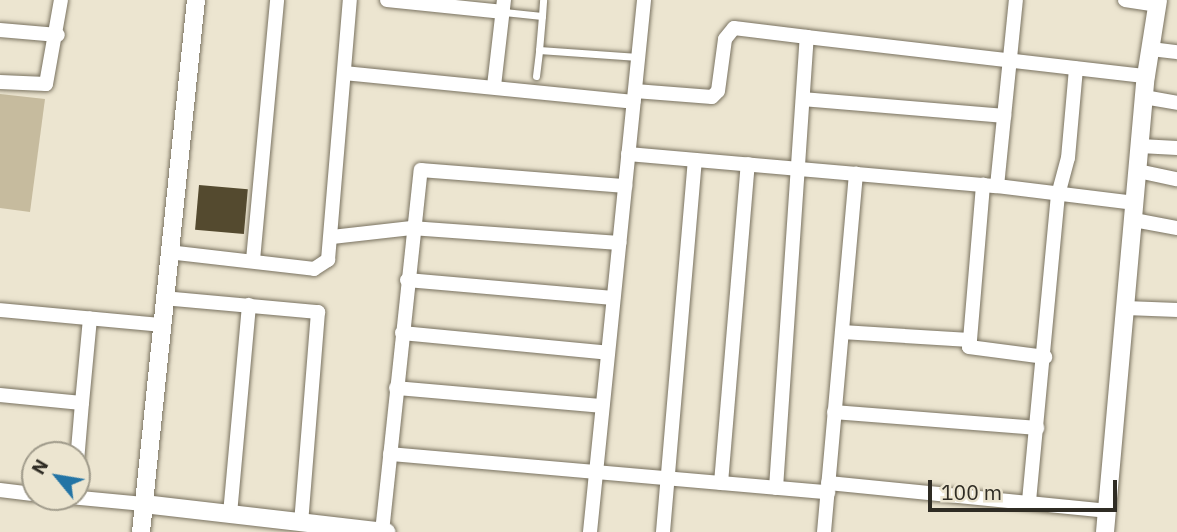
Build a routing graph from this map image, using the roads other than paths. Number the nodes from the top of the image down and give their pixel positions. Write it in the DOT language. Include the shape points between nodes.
graph roads {
  1 [pos="61,0"];
  2 [pos="196,0"];
  3 [pos="277,0"];
  4 [pos="351,0"];
  5 [pos="387,0"];
  6 [pos="543,0"];
  7 [pos="644,0"];
  8 [pos="1016,0"];
  9 [pos="1125,0"];
  10 [pos="1156,3"];
  11 [pos="503,6"];
  12 [pos="542,16"];
  13 [pos="0,30"];
  14 [pos="58,35"];
  15 [pos="807,37"];
  16 [pos="1151,48"];
  17 [pos="539,50"];
  18 [pos="1177,52"];
  19 [pos="639,57"];
  20 [pos="1010,60"];
  21 [pos="1076,68"];
  22 [pos="344,73"];
  23 [pos="536,76"];
  24 [pos="1146,76"];
  25 [pos="0,82"];
  26 [pos="494,86"];
  27 [pos="635,96"];
  28 [pos="1144,97"];
  29 [pos="803,99"];
  30 [pos="1177,103"];
  31 [pos="1004,116"];
  32 [pos="1140,146"];
  33 [pos="1177,148"];
  34 [pos="628,154"];
  35 [pos="695,160"];
  36 [pos="748,164"];
  37 [pos="801,169"];
  38 [pos="1138,171"];
  39 [pos="856,173"];
  40 [pos="1177,179"];
  41 [pos="990,185"];
  42 [pos="625,186"];
  43 [pos="1058,195"];
  44 [pos="1134,211"];
  45 [pos="411,228"];
  46 [pos="1177,228"];
  47 [pos="331,237"];
  48 [pos="619,243"];
  49 [pos="168,252"];
  50 [pos="253,260"];
  51 [pos="407,280"];
  52 [pos="163,298"];
  53 [pos="613,299"];
  54 [pos="249,305"];
  55 [pos="1126,308"];
  56 [pos="0,310"];
  57 [pos="1177,310"];
  58 [pos="90,318"];
  59 [pos="160,325"];
  60 [pos="842,332"];
  61 [pos="402,334"];
  62 [pos="970,340"];
  63 [pos="608,353"];
  64 [pos="1045,357"];
  65 [pos="396,388"];
  66 [pos="0,395"];
  67 [pos="82,403"];
  68 [pos="602,406"];
  69 [pos="834,412"];
  70 [pos="1037,428"];
  71 [pos="79,441"];
  72 [pos="390,454"];
  73 [pos="596,471"];
  74 [pos="667,479"];
  75 [pos="721,483"];
  76 [pos="776,488"];
  77 [pos="828,488"];
  78 [pos="0,491"];
  79 [pos="21,493"];
  80 [pos="91,499"];
  81 [pos="1029,501"];
  82 [pos="144,504"];
  83 [pos="1107,510"];
  84 [pos="230,514"];
  85 [pos="301,522"];
  86 [pos="141,532"];
  87 [pos="384,532"];
  88 [pos="590,532"];
  89 [pos="663,532"];
  90 [pos="824,532"];
  91 [pos="1105,532"];
  1 -- 14 [label="street"];
  2 -- 49 [label="street"];
  3 -- 50 [label="street"];
  4 -- 22 [label="street"];
  5 -- 11 [label="street"];
  6 -- 12 [label="lane"];
  7 -- 19 [label="street"];
  8 -- 20 [label="street"];
  9 -- 10 [label="street"];
  10 -- 16 [label="street"];
  11 -- 12 [label="lane"];
  11 -- 26 [label="street"];
  12 -- 17 [label="lane"];
  13 -- 14 [label="street"];
  14 -- 25 [label="street" via="46,84"];
  15 -- 20 [label="street"];
  15 -- 27 [label="street" via="734,28 724,39 718,91 712,97"];
  15 -- 29 [label="street"];
  16 -- 18 [label="street"];
  16 -- 24 [label="street"];
  17 -- 19 [label="lane"];
  17 -- 23 [label="lane"];
  19 -- 27 [label="street"];
  20 -- 21 [label="street"];
  20 -- 31 [label="street"];
  21 -- 24 [label="street"];
  21 -- 43 [label="street" via="1068,158"];
  22 -- 26 [label="street"];
  22 -- 47 [label="street"];
  24 -- 28 [label="street"];
  26 -- 27 [label="street"];
  27 -- 34 [label="street"];
  28 -- 30 [label="street"];
  28 -- 32 [label="street"];
  29 -- 31 [label="street"];
  29 -- 37 [label="street"];
  31 -- 41 [label="street"];
  32 -- 33 [label="street"];
  32 -- 38 [label="street"];
  34 -- 35 [label="street"];
  34 -- 42 [label="street"];
  35 -- 36 [label="street"];
  35 -- 74 [label="street"];
  36 -- 37 [label="street"];
  36 -- 75 [label="street"];
  37 -- 39 [label="street"];
  37 -- 76 [label="street"];
  38 -- 40 [label="street"];
  38 -- 44 [label="street"];
  39 -- 41 [label="street"];
  39 -- 60 [label="street"];
  41 -- 43 [label="street"];
  41 -- 62 [label="street"];
  42 -- 45 [label="street" via="421,170"];
  42 -- 48 [label="street"];
  43 -- 44 [label="street"];
  43 -- 64 [label="street"];
  44 -- 46 [label="street"];
  44 -- 55 [label="street"];
  45 -- 47 [label="street"];
  45 -- 48 [label="street"];
  45 -- 51 [label="street"];
  47 -- 50 [label="street" via="328,260 321,268"];
  48 -- 53 [label="street"];
  49 -- 50 [label="street"];
  49 -- 52 [label="street"];
  51 -- 53 [label="street"];
  51 -- 61 [label="street"];
  52 -- 54 [label="street"];
  52 -- 59 [label="street"];
  53 -- 63 [label="street"];
  54 -- 84 [label="street"];
  54 -- 85 [label="street" via="310,310 321,316"];
  55 -- 57 [label="street"];
  55 -- 83 [label="street"];
  56 -- 58 [label="street"];
  58 -- 59 [label="street"];
  58 -- 67 [label="street"];
  59 -- 82 [label="street"];
  60 -- 62 [label="street"];
  60 -- 69 [label="street"];
  61 -- 63 [label="street"];
  61 -- 65 [label="street"];
  62 -- 64 [label="street" via="969,347"];
  63 -- 68 [label="street"];
  64 -- 70 [label="street"];
  65 -- 68 [label="street"];
  65 -- 72 [label="street"];
  66 -- 67 [label="street"];
  67 -- 71 [label="street"];
  68 -- 73 [label="street"];
  69 -- 70 [label="street"];
  69 -- 77 [label="street"];
  70 -- 81 [label="street"];
  72 -- 73 [label="street"];
  72 -- 87 [label="street"];
  73 -- 74 [label="street"];
  73 -- 88 [label="street"];
  74 -- 75 [label="street"];
  74 -- 89 [label="street"];
  75 -- 76 [label="street"];
  76 -- 77 [label="street"];
  77 -- 81 [label="street"];
  77 -- 90 [label="street"];
  78 -- 79 [label="street"];
  80 -- 82 [label="street"];
  81 -- 83 [label="street"];
  82 -- 84 [label="street"];
  82 -- 86 [label="street"];
  83 -- 91 [label="street"];
  84 -- 85 [label="street"];
  85 -- 87 [label="street"];
}
